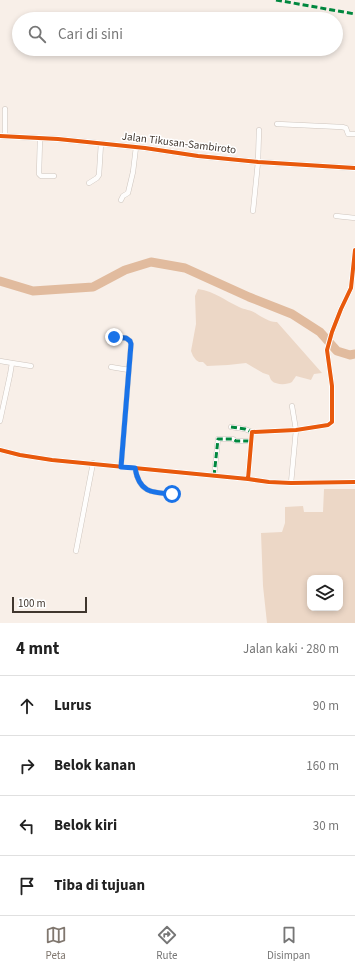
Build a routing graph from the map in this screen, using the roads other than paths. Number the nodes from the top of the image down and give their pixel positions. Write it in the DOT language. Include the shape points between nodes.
graph roads {
  1 [pos="5,109"];
  2 [pos="278,124"];
  3 [pos="259,130"];
  4 [pos="355,134"];
  5 [pos="2,136"];
  6 [pos="40,138"];
  7 [pos="101,144"];
  8 [pos="136,147"];
  9 [pos="258,162"];
  10 [pos="355,168"];
  11 [pos="54,176"];
  12 [pos="89,183"];
  13 [pos="121,200"];
  14 [pos="253,211"];
  15 [pos="336,216"];
  16 [pos="355,218"];
  17 [pos="355,250"];
  18 [pos="354,267"];
  19 [pos="114,337"];
  20 [pos="0,361"];
  21 [pos="12,363"];
  22 [pos="32,366"];
  23 [pos="111,367"];
  24 [pos="129,370"];
  25 [pos="292,406"];
  26 [pos="0,421"];
  27 [pos="231,427"];
  28 [pos="296,430"];
  29 [pos="252,432"];
  30 [pos="251,441"];
  31 [pos="0,450"];
  32 [pos="93,464"];
  33 [pos="121,467"];
  34 [pos="135,468"];
  35 [pos="214,476"];
  36 [pos="248,479"];
  37 [pos="355,482"];
  38 [pos="291,483"];
  39 [pos="172,494"];
  40 [pos="76,551"];
  1 -- 5 [label="street"];
  2 -- 4 [label="street" via="342,127 346,128 348,134"];
  3 -- 9 [label="street"];
  5 -- 6 [label="street, Jalan Tikusan-Sambiroto"];
  6 -- 7 [label="street, Jalan Tikusan-Sambiroto"];
  6 -- 11 [label="street" via="39,174"];
  7 -- 8 [label="street, Jalan Tikusan-Sambiroto"];
  7 -- 12 [label="street" via="99,175"];
  8 -- 9 [label="street, Jalan Tikusan-Sambiroto"];
  8 -- 13 [label="street" via="128,193"];
  9 -- 10 [label="street, Jalan Tikusan-Sambiroto"];
  9 -- 14 [label="street"];
  15 -- 16 [label="street"];
  17 -- 18 [label="street"];
  18 -- 28 [label="street" via="351,288 327,350 332,386 332,422 328,425"];
  19 -- 24 [label="street" via="130,341"];
  20 -- 21 [label="street"];
  21 -- 22 [label="street"];
  21 -- 26 [label="street"];
  23 -- 24 [label="street"];
  24 -- 33 [label="street"];
  25 -- 28 [label="street"];
  27 -- 29 [label="street"];
  28 -- 29 [label="street"];
  28 -- 38 [label="street"];
  29 -- 30 [label="street"];
  30 -- 35 [label="street" via="218,439"];
  30 -- 36 [label="street"];
  31 -- 32 [label="street" via="52,460"];
  32 -- 33 [label="street"];
  32 -- 40 [label="street"];
  33 -- 34 [label="street"];
  34 -- 35 [label="street"];
  34 -- 39 [label="street" via="141,484 146,489 155,493"];
  35 -- 36 [label="street"];
  36 -- 38 [label="street"];
  37 -- 38 [label="street"];
}
